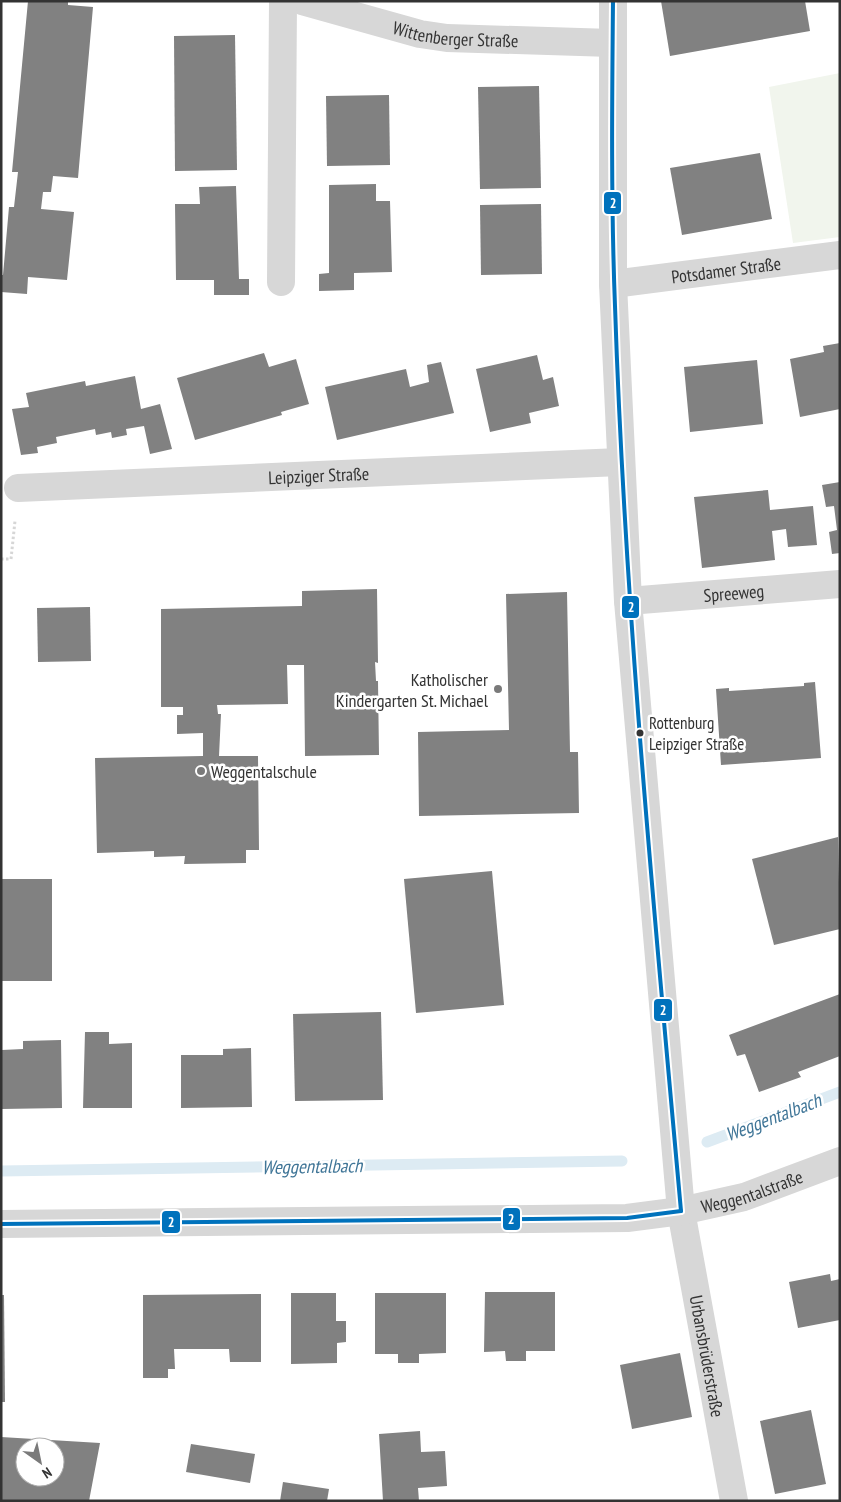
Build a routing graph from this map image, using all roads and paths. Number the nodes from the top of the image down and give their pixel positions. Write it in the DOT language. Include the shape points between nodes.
graph roads {
  1 [pos="283,1"];
  2 [pos="302,1"];
  3 [pos="613,1"];
  4 [pos="612,43"];
  5 [pos="840,255"];
  6 [pos="281,282"];
  7 [pos="613,284"];
  8 [pos="620,462"];
  9 [pos="18,488"];
  10 [pos="1,558"];
  11 [pos="840,584"];
  12 [pos="628,601"];
  13 [pos="840,1161"];
  14 [pos="680,1211"];
  15 [pos="1,1224"];
  16 [pos="734,1501"];
  1 -- 6 [label="street"];
  2 -- 4 [label="street, Wittenberger Straße" via="429,35"];
  3 -- 4 [label="street, Urbansbrüderstraße"];
  4 -- 7 [label="street, Urbansbrüderstraße"];
  5 -- 7 [label="street, Potsdamer Straße"];
  7 -- 8 [label="street, Urbansbrüderstraße"];
  8 -- 9 [label="street, Leipziger Straße"];
  8 -- 12 [label="street, Urbansbrüderstraße"];
  9 -- 10 [label="path" via="10,558"];
  11 -- 12 [label="street, Spreeweg"];
  12 -- 14 [label="street, Urbansbrüderstraße"];
  13 -- 14 [label="street, Weggentalstraße" via="744,1197"];
  14 -- 15 [label="street, Weggentalstraße" via="628,1218"];
  14 -- 16 [label="street, Urbansbrüderstraße"];
}
